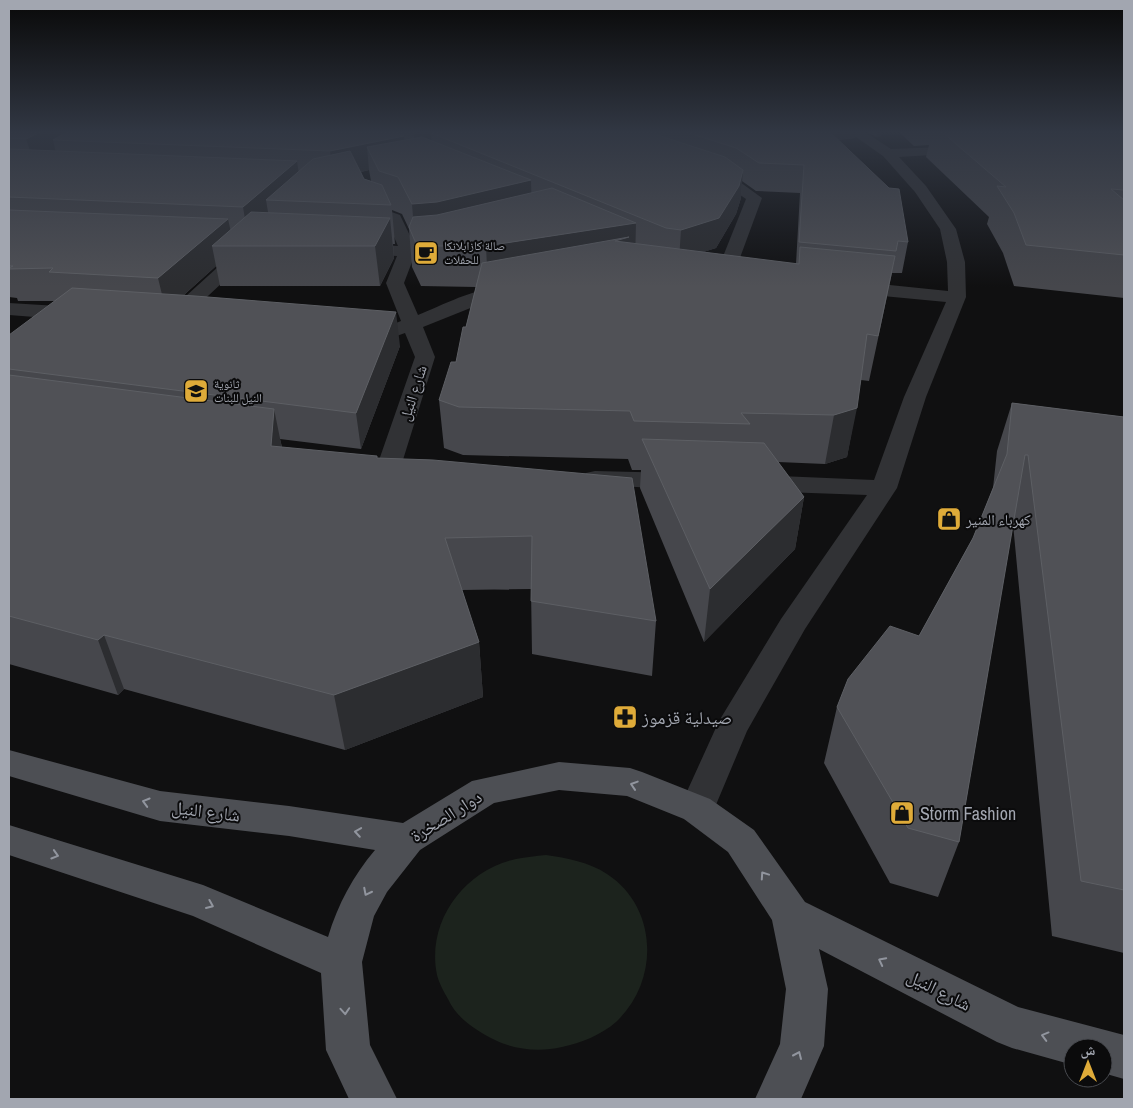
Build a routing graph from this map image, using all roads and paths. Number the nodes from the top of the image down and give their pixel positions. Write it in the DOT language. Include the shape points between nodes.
graph roads {
  1 [pos="362,184"];
  2 [pos="733,184"];
  3 [pos="915,184"];
  4 [pos="469,240"];
  5 [pos="234,242"];
  6 [pos="340,248"];
  7 [pos="408,250"];
  8 [pos="706,272"];
  9 [pos="725,274"];
  10 [pos="744,276"];
  11 [pos="831,285"];
  12 [pos="523,289"];
  13 [pos="957,297"];
  14 [pos="9,309"];
  15 [pos="153,318"];
  16 [pos="172,319"];
  17 [pos="202,321"];
  18 [pos="411,324"];
  19 [pos="339,330"];
  20 [pos="53,331"];
  21 [pos="390,465"];
  22 [pos="569,477"];
  23 [pos="697,481"];
  24 [pos="736,482"];
  25 [pos="884,488"];
  26 [pos="9,763"];
  27 [pos="697,808"];
  28 [pos="406,839"];
  29 [pos="9,840"];
  30 [pos="792,915"];
  31 [pos="342,962"];
  32 [pos="1063,1040"];
  33 [pos="374,1099"];
  34 [pos="778,1099"];
  1 -- 7 [label="street" via="376,212 394,218"];
  2 -- 9 [label="street" via="754,198"];
  3 -- 13 [label="street" via="948,229 956,262"];
  4 -- 7 [label="street"];
  5 -- 16 [label="street" via="260,241"];
  6 -- 7 [label="street"];
  7 -- 18 [label="street, شارع النيل" via="395,283"];
  8 -- 9 [label="street"];
  9 -- 10 [label="street"];
  11 -- 13 [label="street"];
  12 -- 18 [label="street" via="484,296"];
  13 -- 25 [label="street" via="915,397"];
  14 -- 20 [label="street" via="85,314"];
  15 -- 16 [label="street"];
  16 -- 17 [label="street"];
  18 -- 19 [label="street" via="388,333"];
  18 -- 21 [label="street, شارع النيل" via="424,357"];
  22 -- 23 [label="street"];
  24 -- 25 [label="street"];
  25 -- 27 [label="street" via="792,626 731,730"];
  28 -- 26 [label="main road, شارع النيل, one-way" via="160,806"];
  27 -- 28 [label="main road, دوار الصخرة, one-way" via="630,782 559,776 484,791"];
  30 -- 27 [label="main road, دوار الصخرة, one-way" via="741,841"];
  28 -- 31 [label="main road, دوار الصخرة, one-way" via="372,880 355,914"];
  29 -- 31 [label="main road, one-way" via="203,902"];
  32 -- 30 [label="main road, شارع النيل, one-way" via="1012,1027"];
  34 -- 30 [label="main road, دوار الصخرة, one-way" via="802,1046 807,989"];
  31 -- 33 [label="main road, دوار الصخرة, one-way" via="348,1050"];
}
